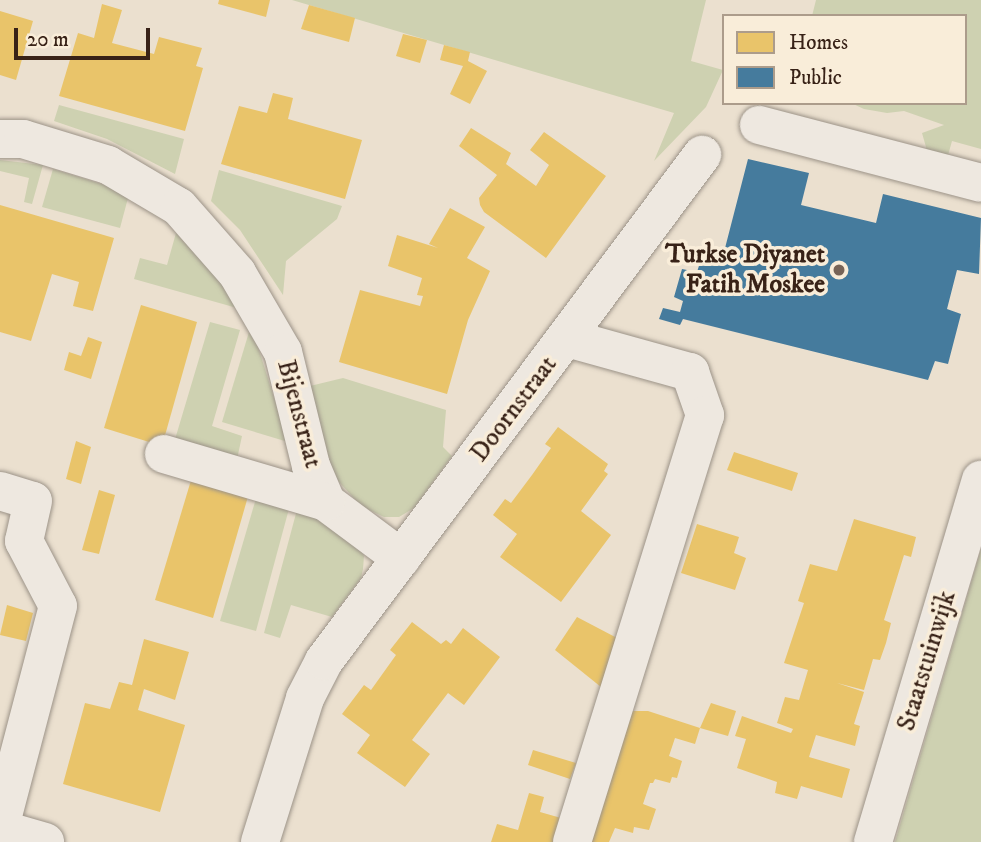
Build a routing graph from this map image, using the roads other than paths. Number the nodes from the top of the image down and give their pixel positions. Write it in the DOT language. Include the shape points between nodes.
graph roads {
  1 [pos="759,125"];
  2 [pos="0,139"];
  3 [pos="702,155"];
  4 [pos="981,183"];
  5 [pos="567,338"];
  6 [pos="164,454"];
  7 [pos="981,480"];
  8 [pos="0,491"];
  9 [pos="326,502"];
  10 [pos="401,558"];
  11 [pos="0,828"];
  12 [pos="45,842"];
  13 [pos="260,842"];
  14 [pos="572,842"];
  15 [pos="873,842"];
  1 -- 4 [label="street"];
  2 -- 9 [label="street, Bijenstraat" via="23,139 108,165 179,207 237,273 283,352 311,466"];
  3 -- 5 [label="street, Doornstraat"];
  5 -- 10 [label="street, Doornstraat"];
  5 -- 14 [label="street" via="690,372 705,415"];
  6 -- 9 [label="street"];
  7 -- 15 [label="street, Staatstuinwijk"];
  8 -- 11 [label="street" via="33,501 24,541 58,606"];
  9 -- 10 [label="street, Bijenstraat"];
  10 -- 13 [label="street, Doornstraat" via="324,661 297,720"];
  11 -- 12 [label="street"];
}
